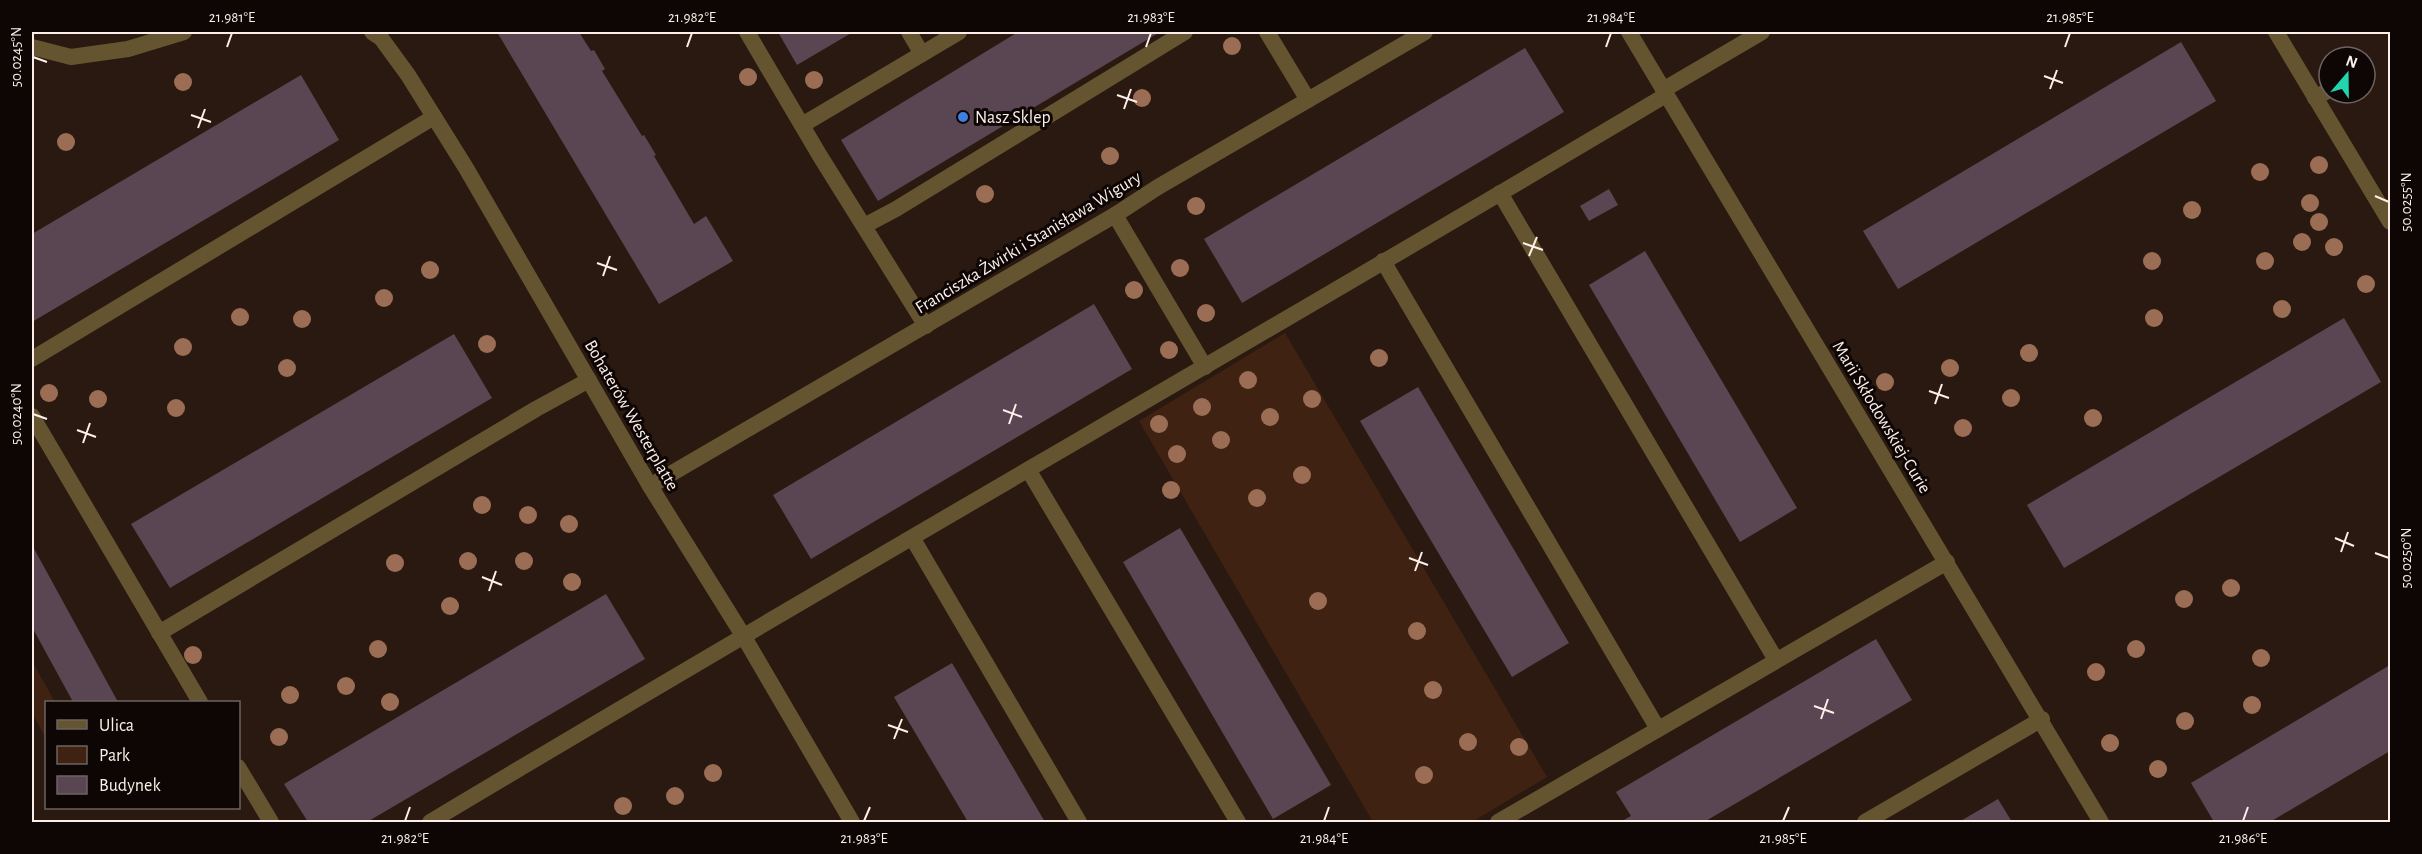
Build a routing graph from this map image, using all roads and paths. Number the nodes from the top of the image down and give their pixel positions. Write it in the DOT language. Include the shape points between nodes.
graph roads {
  1 [pos="184,32"];
  2 [pos="372,32"];
  3 [pos="747,32"];
  4 [pos="909,32"];
  5 [pos="959,32"];
  6 [pos="1185,32"];
  7 [pos="1267,32"];
  8 [pos="1425,32"];
  9 [pos="1629,32"];
  10 [pos="1762,32"];
  11 [pos="2276,32"];
  12 [pos="32,47"];
  13 [pos="922,54"];
  14 [pos="2317,87"];
  15 [pos="1665,92"];
  16 [pos="1308,100"];
  17 [pos="2328,105"];
  18 [pos="434,117"];
  19 [pos="802,125"];
  20 [pos="1500,193"];
  21 [pos="1115,215"];
  22 [pos="2391,222"];
  23 [pos="864,226"];
  24 [pos="1383,261"];
  25 [pos="926,326"];
  26 [pos="32,359"];
  27 [pos="1205,367"];
  28 [pos="589,380"];
  29 [pos="32,416"];
  30 [pos="1029,471"];
  31 [pos="651,486"];
  32 [pos="913,539"];
  33 [pos="1947,562"];
  34 [pos="159,633"];
  35 [pos="744,637"];
  36 [pos="1776,660"];
  37 [pos="199,701"];
  38 [pos="2042,719"];
  39 [pos="1658,729"];
  40 [pos="240,770"];
  41 [pos="271,822"];
  42 [pos="430,822"];
  43 [pos="852,822"];
  44 [pos="1080,822"];
  45 [pos="1238,822"];
  46 [pos="1498,822"];
  47 [pos="1865,822"];
  48 [pos="2101,822"];
  1 -- 12 [label="street" via="128,49 71,57"];
  2 -- 18 [label="street, Bohaterów Westerplatte" via="381,38 408,75"];
  3 -- 19 [label="street"];
  4 -- 13 [label="street"];
  5 -- 13 [label="street"];
  6 -- 23 [label="street"];
  7 -- 16 [label="street"];
  8 -- 16 [label="street, Franciszka Żwirki i Stanisława Wigury"];
  9 -- 15 [label="street, Marii Skłodowskiej-Curie"];
  10 -- 15 [label="street"];
  11 -- 14 [label="street"];
  13 -- 19 [label="street"];
  15 -- 20 [label="street"];
  15 -- 33 [label="street, Marii Skłodowskiej-Curie"];
  16 -- 21 [label="street, Franciszka Żwirki i Stanisława Wigury"];
  17 -- 22 [label="street"];
  18 -- 26 [label="street"];
  18 -- 28 [label="street, Bohaterów Westerplatte"];
  19 -- 23 [label="street"];
  20 -- 24 [label="street"];
  20 -- 36 [label="street"];
  21 -- 25 [label="street, Franciszka Żwirki i Stanisława Wigury"];
  21 -- 27 [label="street"];
  23 -- 25 [label="street"];
  24 -- 27 [label="street"];
  24 -- 39 [label="street"];
  25 -- 31 [label="street, Franciszka Żwirki i Stanisława Wigury"];
  27 -- 30 [label="street"];
  28 -- 31 [label="street, Bohaterów Westerplatte"];
  28 -- 34 [label="street"];
  29 -- 34 [label="street"];
  30 -- 32 [label="street"];
  30 -- 45 [label="street"];
  31 -- 35 [label="street, Bohaterów Westerplatte"];
  32 -- 35 [label="street"];
  32 -- 44 [label="street"];
  33 -- 36 [label="street"];
  33 -- 38 [label="street, Marii Skłodowskiej-Curie"];
  34 -- 37 [label="street"];
  35 -- 42 [label="street"];
  35 -- 43 [label="street, Bohaterów Westerplatte"];
  36 -- 39 [label="street"];
  38 -- 47 [label="street"];
  38 -- 48 [label="street, Marii Skłodowskiej-Curie"];
  39 -- 46 [label="street"];
  40 -- 41 [label="street"];
}
